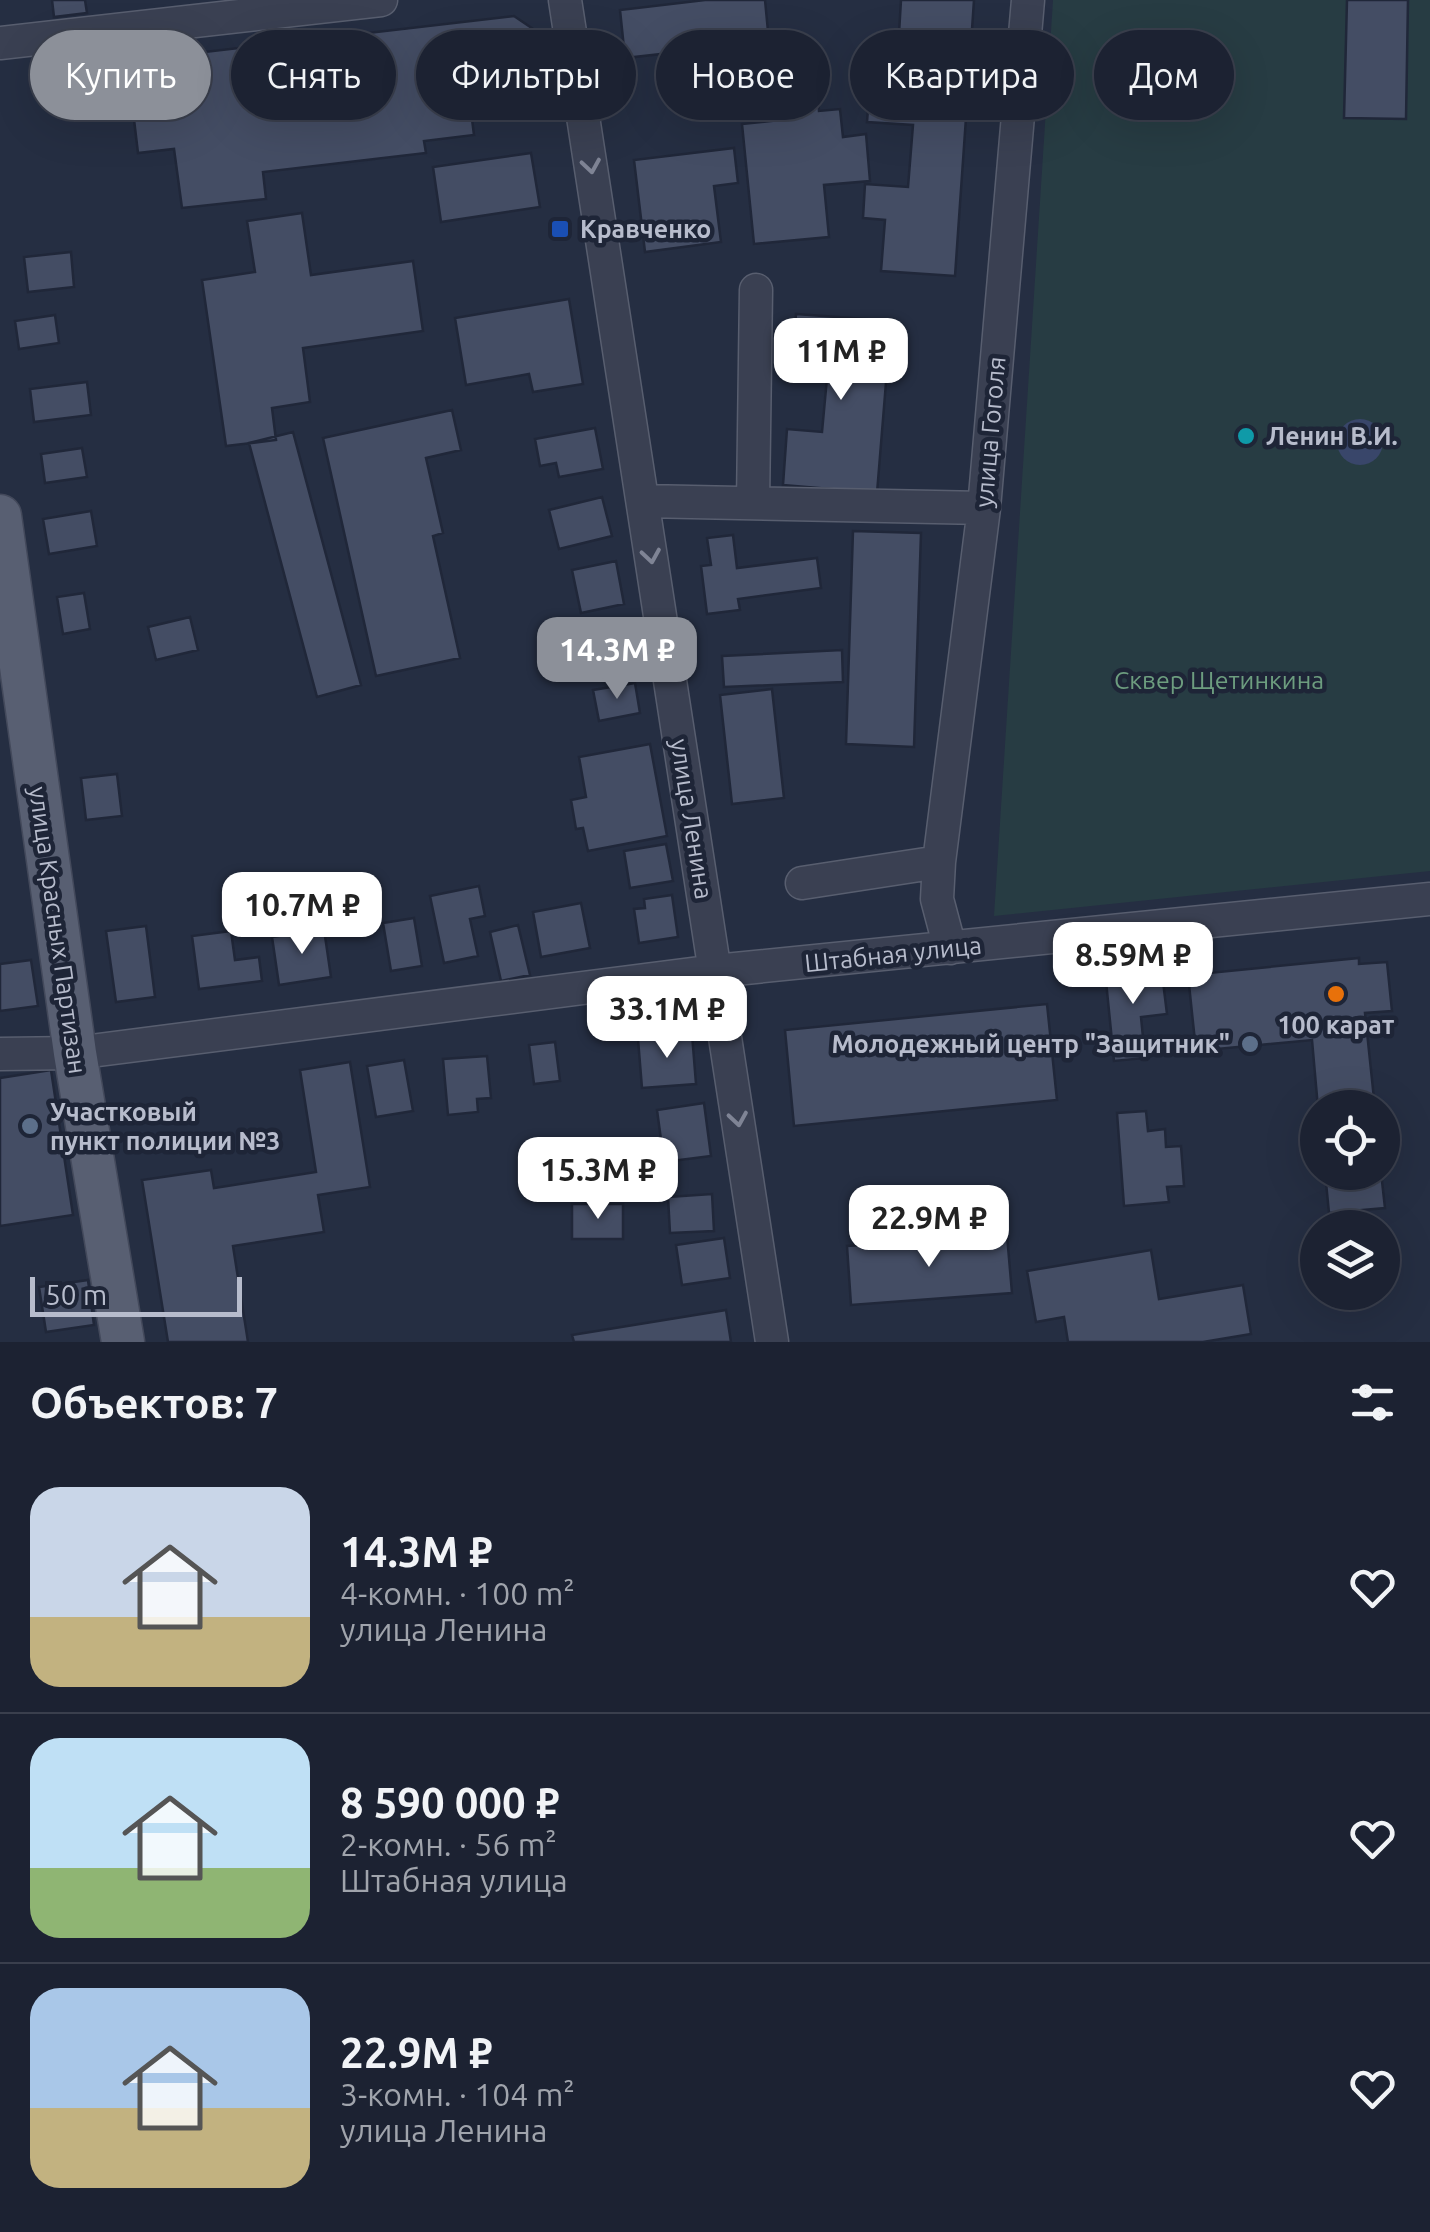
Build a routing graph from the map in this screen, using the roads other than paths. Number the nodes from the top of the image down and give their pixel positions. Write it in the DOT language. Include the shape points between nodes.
graph roads {
  1 [pos="382,0"];
  2 [pos="565,0"];
  3 [pos="1028,0"];
  4 [pos="0,43"];
  5 [pos="756,290"];
  6 [pos="643,501"];
  7 [pos="753,503"];
  8 [pos="984,508"];
  9 [pos="0,516"];
  10 [pos="939,862"];
  11 [pos="802,883"];
  12 [pos="1430,899"];
  13 [pos="950,948"];
  14 [pos="715,971"];
  15 [pos="75,1053"];
  16 [pos="0,1054"];
  17 [pos="123,1342"];
  18 [pos="772,1342"];
  1 -- 4 [label="street"];
  2 -- 6 [label="street, улица Ленина, one-way"];
  3 -- 8 [label="street, улица Гоголя"];
  5 -- 7 [label="street"];
  6 -- 7 [label="street"];
  6 -- 14 [label="street, улица Ленина, one-way"];
  7 -- 8 [label="street"];
  8 -- 10 [label="street, улица Гоголя"];
  9 -- 15 [label="main road, улица Красных Партизан"];
  10 -- 11 [label="street"];
  10 -- 13 [label="street, улица Гоголя" via="937,899"];
  12 -- 13 [label="street, Штабная улица"];
  13 -- 14 [label="street, Штабная улица"];
  14 -- 15 [label="street, Штабная улица"];
  14 -- 18 [label="street, улица Ленина, one-way"];
  15 -- 16 [label="street, Штабная улица"];
  15 -- 17 [label="main road, улица Красных Партизан"];
}
